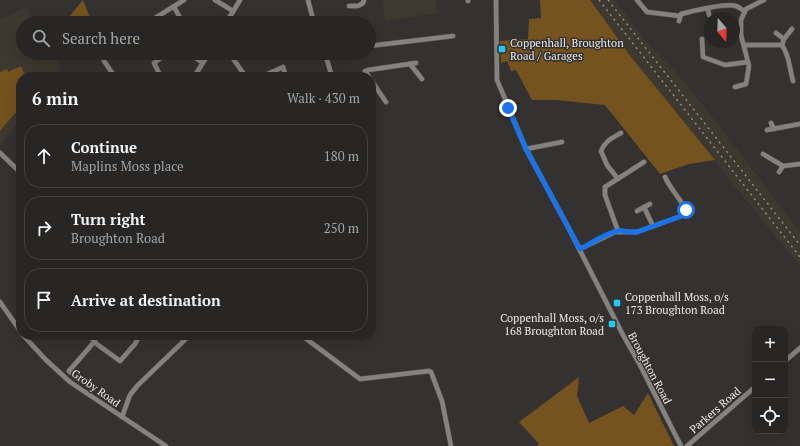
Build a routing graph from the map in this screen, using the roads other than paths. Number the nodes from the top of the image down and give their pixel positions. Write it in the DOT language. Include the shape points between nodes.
graph roads {
  1 [pos="184,0"];
  2 [pos="215,0"];
  3 [pos="240,0"];
  4 [pos="308,0"];
  5 [pos="496,0"];
  6 [pos="637,0"];
  7 [pos="764,0"];
  8 [pos="364,1"];
  9 [pos="369,3"];
  10 [pos="348,6"];
  11 [pos="174,7"];
  12 [pos="708,9"];
  13 [pos="233,11"];
  14 [pos="744,11"];
  15 [pos="708,12"];
  16 [pos="159,16"];
  17 [pos="179,16"];
  18 [pos="230,16"];
  19 [pos="312,16"];
  20 [pos="792,29"];
  21 [pos="776,33"];
  22 [pos="453,36"];
  23 [pos="784,38"];
  24 [pos="702,39"];
  25 [pos="376,45"];
  26 [pos="744,45"];
  27 [pos="782,45"];
  28 [pos="104,60"];
  29 [pos="158,60"];
  30 [pos="199,60"];
  31 [pos="233,60"];
  32 [pos="327,60"];
  33 [pos="202,62"];
  34 [pos="748,62"];
  35 [pos="410,64"];
  36 [pos="416,64"];
  37 [pos="365,71"];
  38 [pos="112,72"];
  39 [pos="158,72"];
  40 [pos="197,72"];
  41 [pos="242,72"];
  42 [pos="273,72"];
  43 [pos="284,72"];
  44 [pos="331,72"];
  45 [pos="422,79"];
  46 [pos="792,81"];
  47 [pos="376,87"];
  48 [pos="735,87"];
  49 [pos="386,102"];
  50 [pos="771,123"];
  51 [pos="800,124"];
  52 [pos="774,129"];
  53 [pos="767,130"];
  54 [pos="621,133"];
  55 [pos="562,142"];
  56 [pos="526,149"];
  57 [pos="0,153"];
  58 [pos="763,154"];
  59 [pos="644,162"];
  60 [pos="800,164"];
  61 [pos="783,166"];
  62 [pos="16,168"];
  63 [pos="779,172"];
  64 [pos="665,177"];
  65 [pos="618,179"];
  66 [pos="671,190"];
  67 [pos="664,192"];
  68 [pos="650,204"];
  69 [pos="644,207"];
  70 [pos="637,211"];
  71 [pos="653,226"];
  72 [pos="618,231"];
  73 [pos="580,249"];
  74 [pos="0,302"];
  75 [pos="16,325"];
  76 [pos="28,340"];
  77 [pos="137,340"];
  78 [pos="185,340"];
  79 [pos="308,340"];
  80 [pos="94,342"];
  81 [pos="800,348"];
  82 [pos="788,358"];
  83 [pos="64,367"];
  84 [pos="69,371"];
  85 [pos="75,376"];
  86 [pos="752,390"];
  87 [pos="122,417"];
  88 [pos="166,446"];
  89 [pos="451,446"];
  90 [pos="680,446"];
  91 [pos="688,446"];
  1 -- 11 [label="street"];
  2 -- 13 [label="street"];
  3 -- 13 [label="street"];
  4 -- 19 [label="street"];
  5 -- 56 [label="street, Broughton Road" via="498,80"];
  6 -- 12 [label="street" via="647,12 679,19 681,14"];
  7 -- 14 [label="street"];
  8 -- 9 [label="street"];
  8 -- 10 [label="street" via="358,6"];
  11 -- 16 [label="street"];
  11 -- 17 [label="street"];
  12 -- 14 [label="street" via="730,5"];
  12 -- 15 [label="street"];
  13 -- 18 [label="street"];
  14 -- 26 [label="street" via="740,29"];
  20 -- 23 [label="street"];
  21 -- 23 [label="street"];
  22 -- 25 [label="street"];
  23 -- 27 [label="street"];
  24 -- 34 [label="street" via="703,58 725,65"];
  26 -- 27 [label="street"];
  26 -- 34 [label="street"];
  27 -- 46 [label="street" via="789,55"];
  28 -- 38 [label="street"];
  29 -- 39 [label="street" via="154,63"];
  30 -- 33 [label="street"];
  31 -- 41 [label="street"];
  32 -- 44 [label="street"];
  33 -- 40 [label="street"];
  34 -- 48 [label="street" via="746,84"];
  35 -- 36 [label="street"];
  35 -- 37 [label="street"];
  35 -- 45 [label="street"];
  42 -- 43 [label="street" via="283,68"];
  47 -- 49 [label="street"];
  50 -- 52 [label="street"];
  51 -- 52 [label="street"];
  52 -- 53 [label="street"];
  54 -- 65 [label="street" via="610,139 601,151 607,165"];
  55 -- 56 [label="street"];
  56 -- 73 [label="street, Broughton Road"];
  57 -- 62 [label="street"];
  58 -- 61 [label="street"];
  59 -- 65 [label="street"];
  60 -- 61 [label="street"];
  61 -- 63 [label="street"];
  64 -- 66 [label="street"];
  65 -- 72 [label="street" via="605,187 604,191"];
  66 -- 67 [label="street"];
  66 -- 71 [label="street" via="683,204 686,210 684,215"];
  68 -- 69 [label="street"];
  69 -- 70 [label="street"];
  69 -- 71 [label="street"];
  71 -- 72 [label="street" via="629,233"];
  72 -- 73 [label="street"];
  73 -- 90 [label="street, Broughton Road"];
  74 -- 75 [label="street"];
  76 -- 87 [label="street, Groby Road" via="66,379"];
  77 -- 80 [label="street" via="120,361"];
  78 -- 87 [label="street" via="138,385 130,395"];
  79 -- 89 [label="street" via="360,379 431,372 442,401"];
  80 -- 84 [label="street"];
  81 -- 82 [label="street"];
  83 -- 84 [label="street"];
  84 -- 85 [label="street"];
  86 -- 91 [label="street, Parkers Road"];
  87 -- 88 [label="street, Groby Road"];
}
